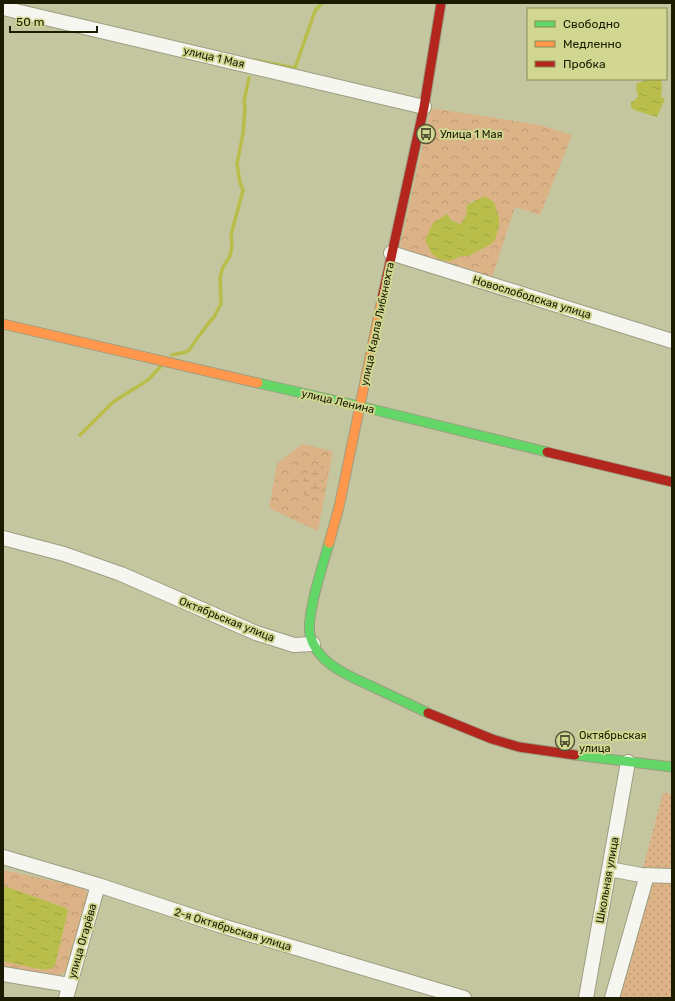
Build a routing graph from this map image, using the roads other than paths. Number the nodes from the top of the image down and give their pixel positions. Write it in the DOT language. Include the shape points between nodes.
graph roads {
  1 [pos="441,3"];
  2 [pos="3,8"];
  3 [pos="424,107"];
  4 [pos="391,253"];
  5 [pos="3,324"];
  6 [pos="672,341"];
  7 [pos="360,406"];
  8 [pos="672,482"];
  9 [pos="3,538"];
  10 [pos="312,644"];
  11 [pos="628,762"];
  12 [pos="672,767"];
  13 [pos="3,858"];
  14 [pos="609,869"];
  15 [pos="647,875"];
  16 [pos="672,876"];
  17 [pos="98,885"];
  18 [pos="3,974"];
  19 [pos="67,992"];
  20 [pos="464,998"];
  21 [pos="586,998"];
  22 [pos="612,998"];
  1 -- 3 [label="street, улица Карла Либкнехта"];
  2 -- 3 [label="street, улица 1 Мая"];
  3 -- 4 [label="street, улица Карла Либкнехта"];
  4 -- 6 [label="street, Новослободская улица"];
  4 -- 7 [label="street, улица Карла Либкнехта"];
  5 -- 7 [label="street, улица Ленина"];
  7 -- 8 [label="street, улица Ленина"];
  7 -- 10 [label="street, улица Карла Либкнехта" via="339,507 315,596 310,623"];
  9 -- 10 [label="street, Октябрьская улица" via="64,554 121,574 256,633 294,645"];
  10 -- 11 [label="street" via="331,665 354,678 439,718 492,739 536,750"];
  11 -- 12 [label="street"];
  11 -- 14 [label="street, Школьная улица"];
  13 -- 17 [label="street, 2-я Октябрьская улица"];
  14 -- 15 [label="street"];
  14 -- 21 [label="street, Школьная улица"];
  15 -- 16 [label="street"];
  15 -- 22 [label="street"];
  17 -- 19 [label="street, улица Огарёва"];
  17 -- 20 [label="street, 2-я Октябрьская улица" via="222,926"];
  18 -- 19 [label="street"];
}
